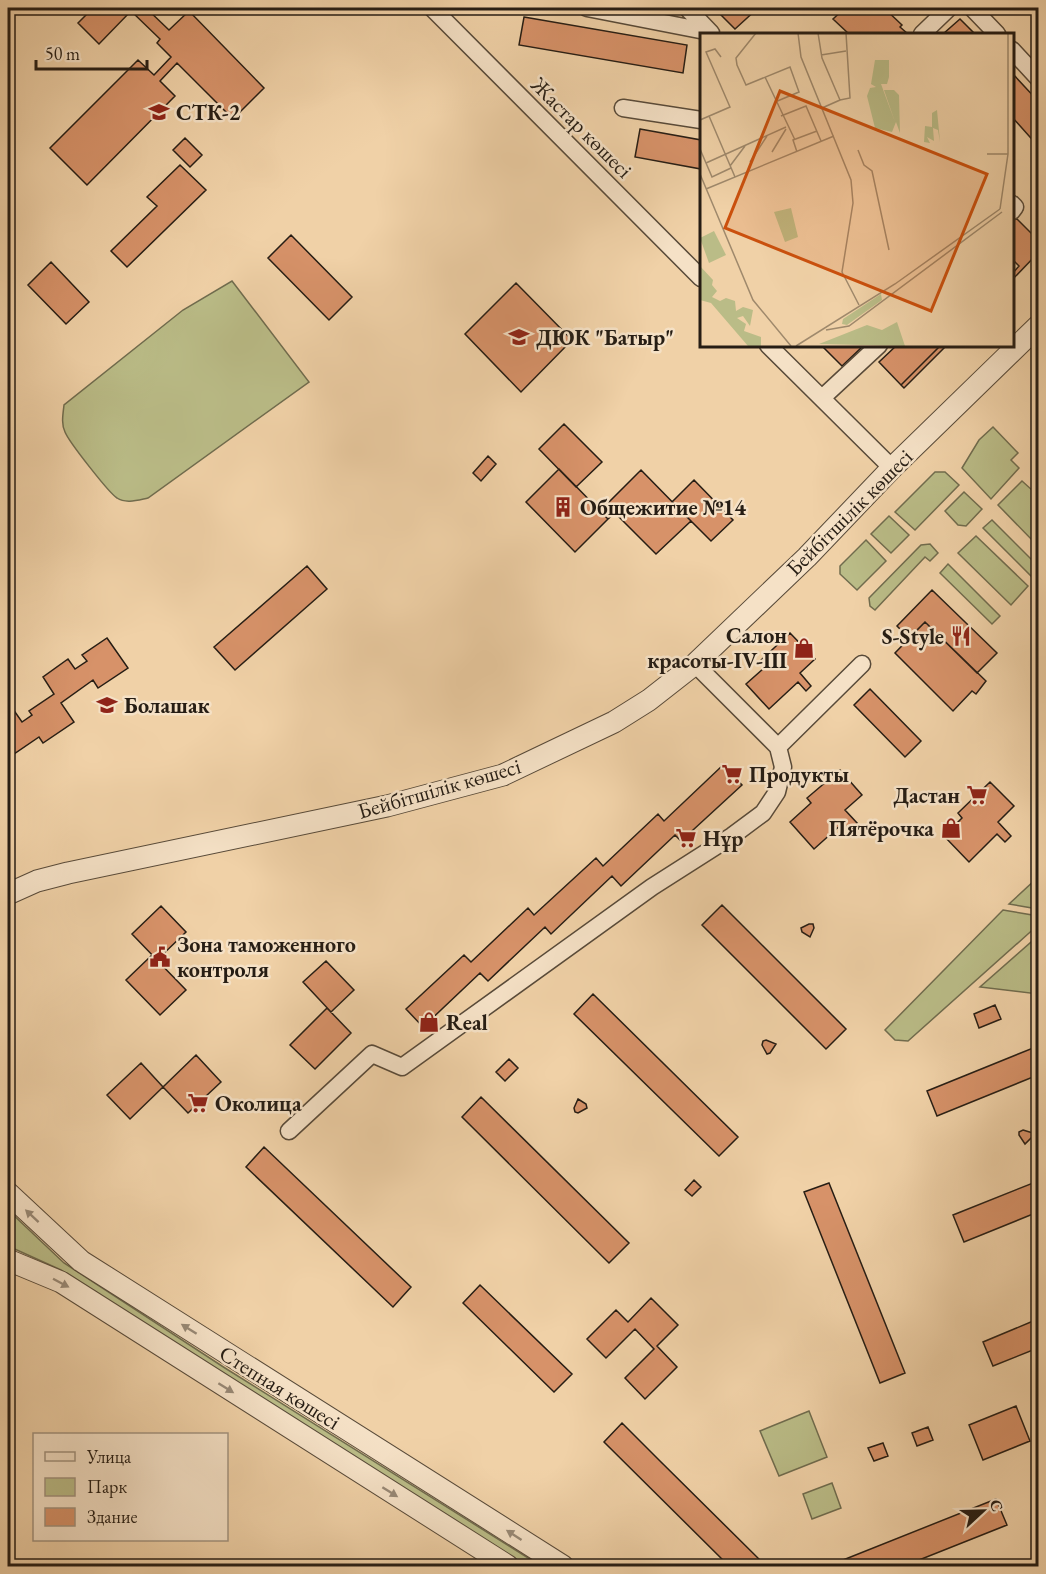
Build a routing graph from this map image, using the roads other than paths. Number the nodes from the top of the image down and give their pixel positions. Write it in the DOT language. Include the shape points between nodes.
graph roads {
  1 [pos="432,8"];
  2 [pos="587,8"];
  3 [pos="687,8"];
  4 [pos="949,8"];
  5 [pos="972,8"];
  6 [pos="712,33"];
  7 [pos="923,33"];
  8 [pos="996,33"];
  9 [pos="1013,52"];
  10 [pos="1038,78"];
  11 [pos="623,108"];
  12 [pos="700,120"];
  13 [pos="697,267"];
  14 [pos="1038,326"];
  15 [pos="769,346"];
  16 [pos="878,346"];
  17 [pos="822,398"];
  18 [pos="892,468"];
  19 [pos="695,664"];
  20 [pos="862,664"];
  21 [pos="778,747"];
  22 [pos="8,894"];
  23 [pos="289,1131"];
  24 [pos="8,1193"];
  25 [pos="8,1260"];
  26 [pos="508,1566"];
  27 [pos="563,1566"];
  1 -- 13 [label="street, Жастар көшесі"];
  2 -- 6 [label="street"];
  3 -- 6 [label="street"];
  4 -- 7 [label="street"];
  5 -- 8 [label="street"];
  9 -- 10 [label="street"];
  11 -- 12 [label="street"];
  14 -- 18 [label="street, Бейбітшілік көшесі"];
  15 -- 17 [label="street"];
  16 -- 17 [label="street"];
  17 -- 18 [label="street"];
  18 -- 19 [label="street, Бейбітшілік көшесі"];
  19 -- 21 [label="street"];
  19 -- 22 [label="street, Бейбітшілік көшесі" via="650,700 614,722 503,775 387,806 68,873"];
  20 -- 21 [label="street"];
  21 -- 23 [label="street" via="783,767 777,792 763,813 652,887 402,1067 372,1054"];
  27 -- 24 [label="street, Степная көшесі, one-way" via="81,1261"];
  25 -- 26 [label="street, Степная көшесі, one-way" via="61,1282"];
}
